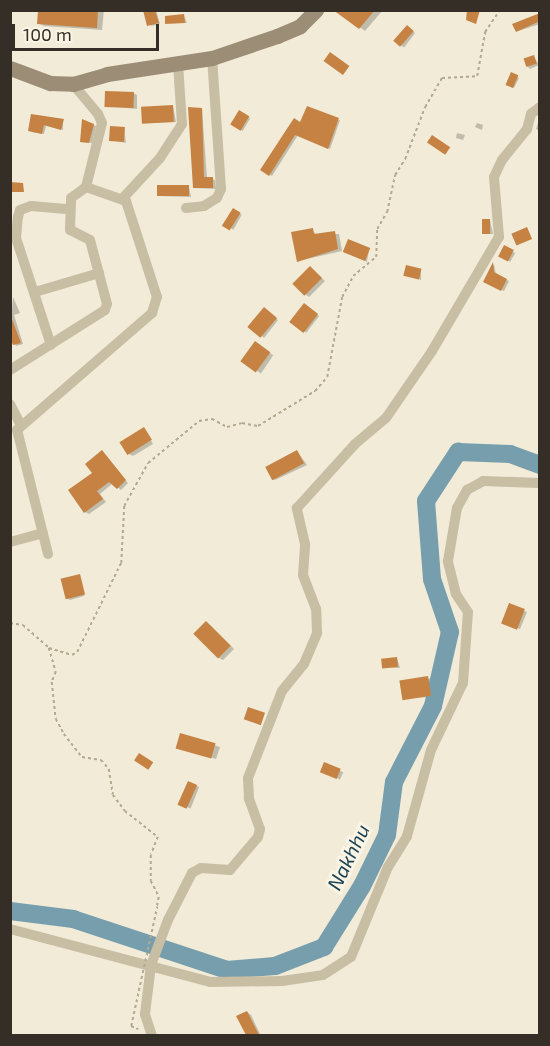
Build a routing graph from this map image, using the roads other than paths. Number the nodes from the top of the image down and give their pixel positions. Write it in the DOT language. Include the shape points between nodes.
graph roads {
  1 [pos="316,10"];
  2 [pos="212,58"];
  3 [pos="178,64"];
  4 [pos="10,68"];
  5 [pos="73,84"];
  6 [pos="540,107"];
  7 [pos="86,187"];
  8 [pos="123,197"];
  9 [pos="186,208"];
  10 [pos="69,209"];
  11 [pos="13,239"];
  12 [pos="99,273"];
  13 [pos="35,292"];
  14 [pos="51,345"];
  15 [pos="10,370"];
  16 [pos="10,404"];
  17 [pos="20,424"];
  18 [pos="540,483"];
  19 [pos="44,533"];
  20 [pos="10,542"];
  21 [pos="48,554"];
  22 [pos="10,929"];
  23 [pos="152,962"];
  24 [pos="152,1035"];
  1 -- 2 [label="main road" via="300,26"];
  2 -- 3 [label="main road"];
  2 -- 9 [label="street" via="221,189 217,198 204,206"];
  3 -- 5 [label="main road" via="107,74"];
  3 -- 8 [label="street" via="182,124 160,158"];
  4 -- 5 [label="main road" via="50,83"];
  5 -- 7 [label="street" via="102,123"];
  6 -- 23 [label="street" via="531,114 527,129 502,160 494,177 499,237 432,351 386,418 355,444 297,508 299,529 306,544 303,575 316,609 317,633 304,664 282,690 248,778 249,798 260,829 258,837 230,870 201,868 192,873"];
  7 -- 8 [label="street" via="100,194"];
  7 -- 10 [label="street" via="74,194"];
  8 -- 17 [label="street" via="130,207 158,297 156,306"];
  10 -- 11 [label="street" via="24,208"];
  10 -- 12 [label="street" via="70,230 90,240"];
  11 -- 13 [label="street"];
  12 -- 13 [label="street"];
  12 -- 14 [label="street" via="105,310"];
  13 -- 14 [label="street"];
  14 -- 15 [label="street"];
  16 -- 17 [label="street"];
  17 -- 19 [label="street" via="17,436"];
  18 -- 23 [label="street" via="483,481 467,490 457,508 448,561 456,594 468,612 463,683 431,750 407,836 388,867 351,957 323,975 282,981 210,982"];
  19 -- 20 [label="street"];
  19 -- 21 [label="street"];
  22 -- 23 [label="street"];
  23 -- 24 [label="street" via="145,1014"];
}
